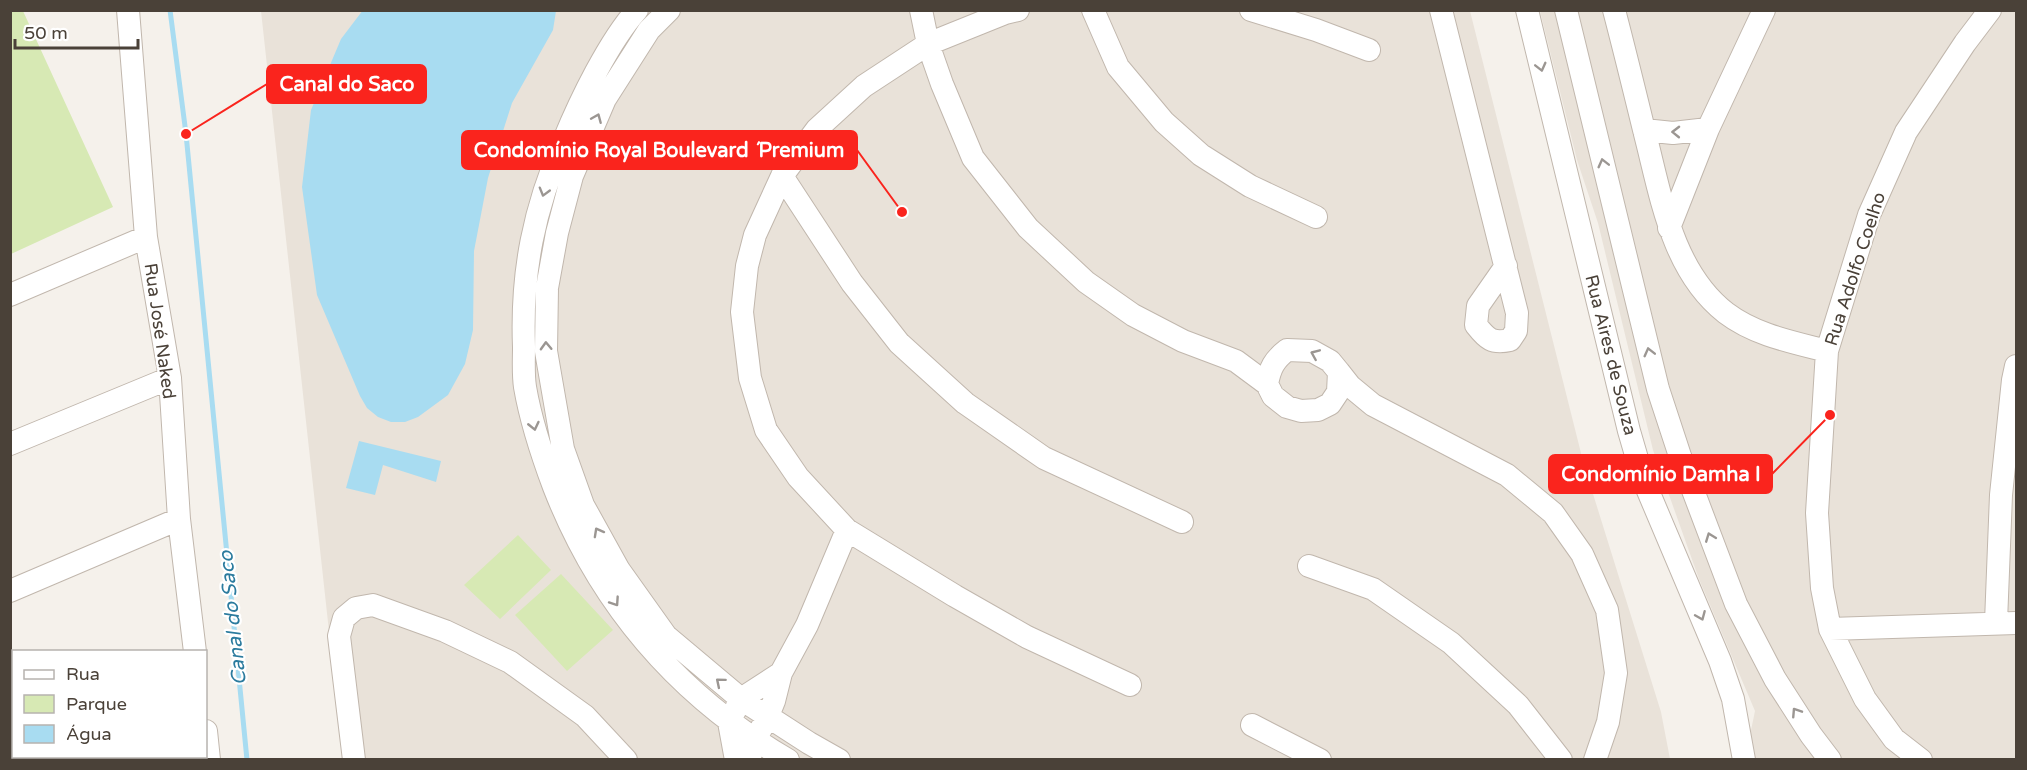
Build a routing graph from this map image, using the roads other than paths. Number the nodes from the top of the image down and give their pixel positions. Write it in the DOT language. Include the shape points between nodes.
graph roads {
  1 [pos="128,10"];
  2 [pos="637,10"];
  3 [pos="669,10"];
  4 [pos="921,10"];
  5 [pos="1018,10"];
  6 [pos="1093,10"];
  7 [pos="1251,10"];
  8 [pos="1441,10"];
  9 [pos="1527,10"];
  10 [pos="1566,10"];
  11 [pos="1614,10"];
  12 [pos="1764,10"];
  13 [pos="1990,10"];
  14 [pos="928,44"];
  15 [pos="1369,50"];
  16 [pos="1708,129"];
  17 [pos="1644,130"];
  18 [pos="782,176"];
  19 [pos="1316,217"];
  20 [pos="1669,228"];
  21 [pos="146,237"];
  22 [pos="1506,266"];
  23 [pos="10,295"];
  24 [pos="1827,351"];
  25 [pos="1277,358"];
  26 [pos="1236,361"];
  27 [pos="2016,366"];
  28 [pos="1339,372"];
  29 [pos="170,378"];
  30 [pos="1267,384"];
  31 [pos="1330,404"];
  32 [pos="1373,405"];
  33 [pos="10,444"];
  34 [pos="179,519"];
  35 [pos="1182,522"];
  36 [pos="847,530"];
  37 [pos="1309,567"];
  38 [pos="10,591"];
  39 [pos="2006,623"];
  40 [pos="1830,629"];
  41 [pos="195,650"];
  42 [pos="781,673"];
  43 [pos="1130,685"];
  44 [pos="741,699"];
  45 [pos="768,716"];
  46 [pos="729,722"];
  47 [pos="1252,724"];
  48 [pos="207,740"];
  49 [pos="766,754"];
  50 [pos="209,759"];
  51 [pos="354,759"];
  52 [pos="626,759"];
  53 [pos="736,759"];
  54 [pos="839,759"];
  55 [pos="1320,759"];
  56 [pos="1561,759"];
  57 [pos="1595,759"];
  58 [pos="1743,759"];
  59 [pos="1830,759"];
  60 [pos="1921,759"];
  1 -- 21 [label="street, Rua José Naked"];
  2 -- 46 [label="street, one-way" via="578,107 549,173 530,243 522,316 525,386 540,450 566,518 592,567 634,630"];
  44 -- 3 [label="street, one-way" via="666,636 619,570 583,505 563,449 546,351 547,288 572,176 605,99 649,30"];
  4 -- 14 [label="street"];
  5 -- 14 [label="street"];
  6 -- 19 [label="street" via="1118,67 1164,122 1200,156 1250,186"];
  7 -- 15 [label="street"];
  8 -- 22 [label="street"];
  9 -- 58 [label="street, Rua Aires de Souza, one-way" via="1629,431 1643,479 1733,699"];
  59 -- 10 [label="street, one-way" via="1775,679 1736,604 1680,456 1658,389"];
  11 -- 17 [label="street"];
  12 -- 16 [label="street"];
  13 -- 24 [label="street, Rua Adolfo Coelho" via="1906,132 1869,215"];
  14 -- 18 [label="street" via="864,86 817,129"];
  14 -- 26 [label="street" via="973,158 1028,228 1086,282 1133,315 1183,341"];
  16 -- 17 [label="street, one-way" via="1673,133"];
  16 -- 20 [label="street"];
  17 -- 20 [label="street"];
  18 -- 35 [label="street" via="852,283 899,342 965,403 1044,458"];
  18 -- 36 [label="street" via="755,235 747,266 742,312 750,378 766,430 798,477"];
  20 -- 24 [label="street" via="1696,281 1725,312 1753,329"];
  21 -- 23 [label="street"];
  21 -- 29 [label="street, Rua José Naked"];
  24 -- 40 [label="street, Rua Adolfo Coelho" via="1817,513 1822,588"];
  25 -- 26 [label="street"];
  28 -- 25 [label="street, one-way" via="1330,361 1311,351 1287,350"];
  25 -- 30 [label="street"];
  26 -- 30 [label="street"];
  27 -- 39 [label="street" via="2001,495"];
  28 -- 31 [label="street" via="1338,392"];
  28 -- 32 [label="street"];
  29 -- 33 [label="street"];
  29 -- 34 [label="street, Rua José Naked"];
  30 -- 31 [label="street" via="1273,396 1287,407 1318,411"];
  31 -- 32 [label="street" via="1351,401"];
  32 -- 57 [label="street" via="1507,476 1553,513 1582,554 1607,610 1616,673 1608,722"];
  34 -- 38 [label="street"];
  34 -- 41 [label="street, Rua José Naked"];
  36 -- 42 [label="street" via="807,624"];
  36 -- 43 [label="street" via="1027,637"];
  37 -- 56 [label="street" via="1373,589 1450,643 1518,705"];
  39 -- 40 [label="street"];
  40 -- 60 [label="street, Rua Adolfo Coelho" via="1864,699 1894,740"];
  42 -- 44 [label="street"];
  42 -- 45 [label="street"];
  44 -- 45 [label="street"];
  44 -- 46 [label="street"];
  45 -- 49 [label="street"];
  45 -- 54 [label="street"];
  46 -- 49 [label="street"];
  46 -- 53 [label="street"];
  47 -- 55 [label="street"];
  48 -- 50 [label="street"];
  51 -- 52 [label="street" via="339,636 344,618 356,608 373,605 445,630 510,662 585,716"];
}
